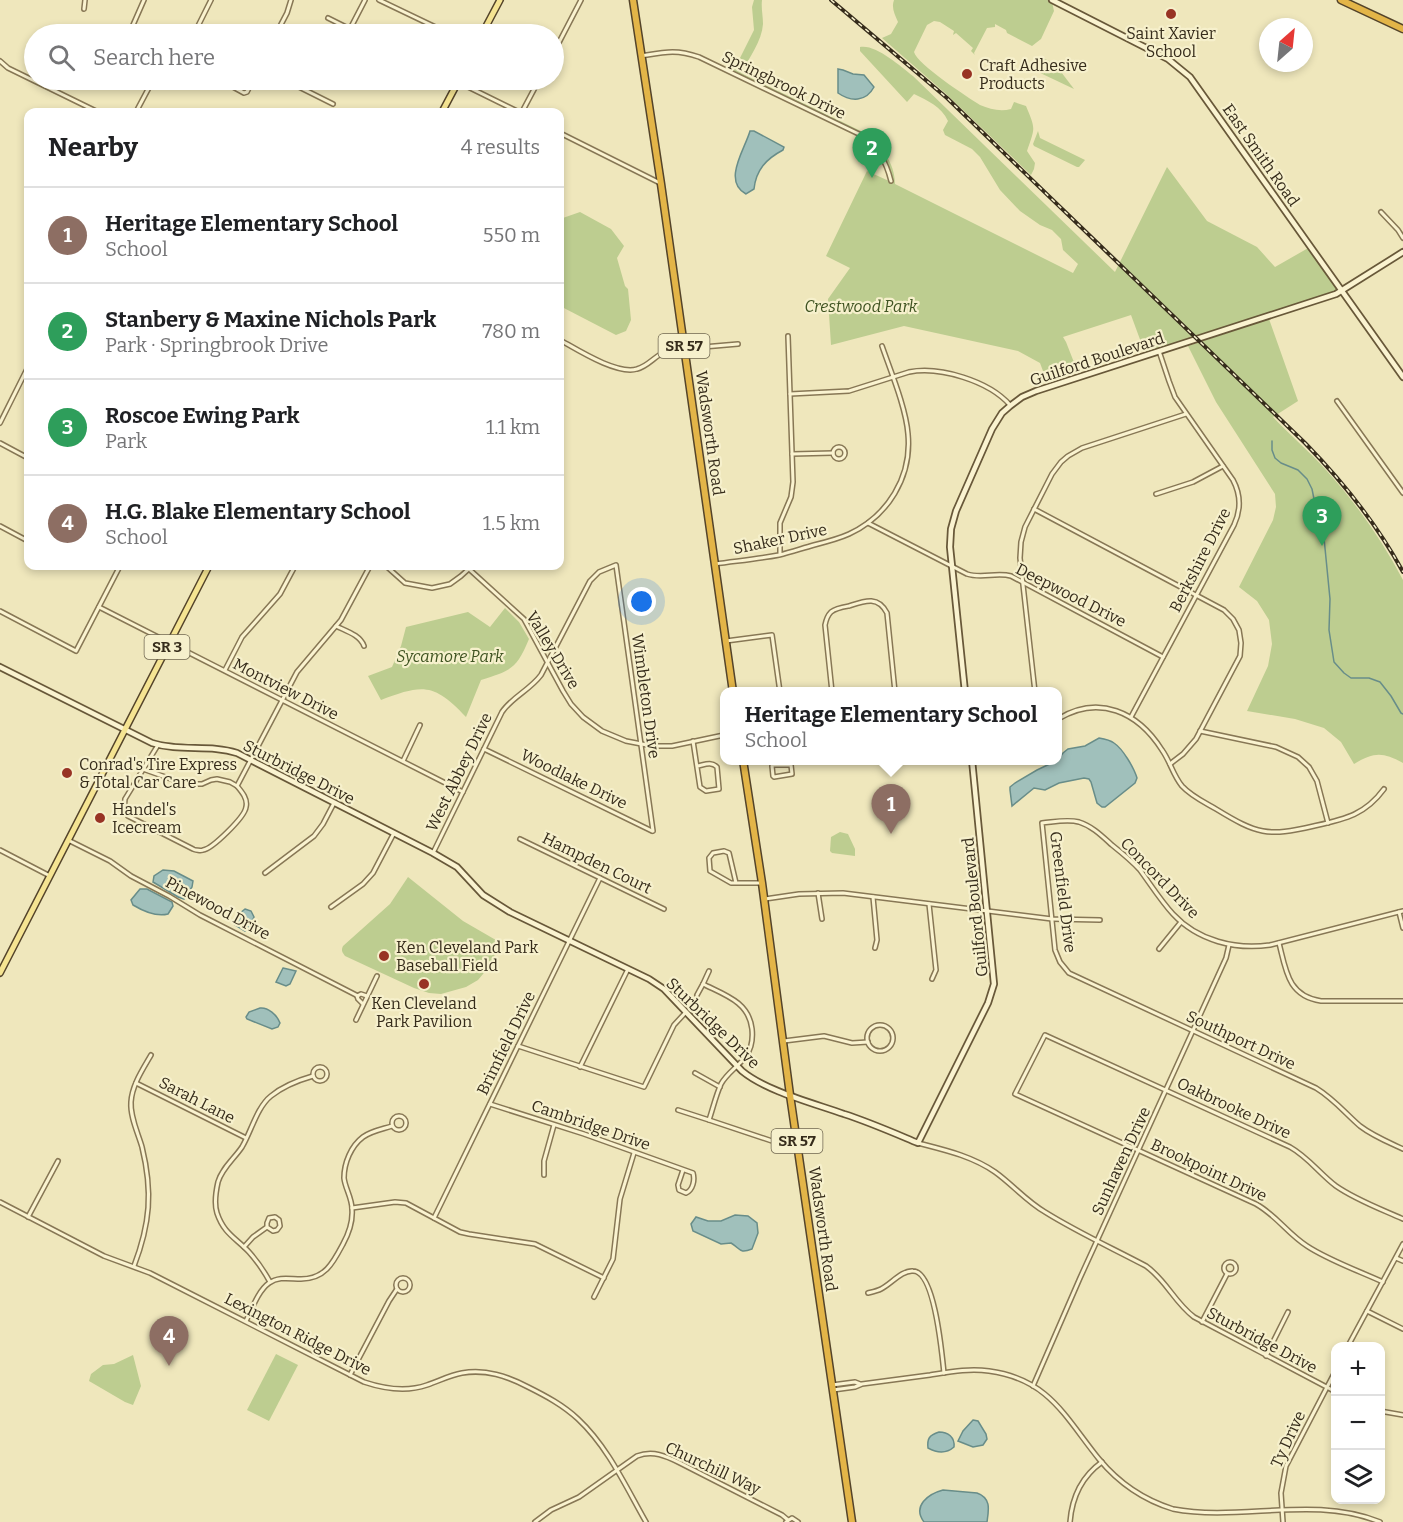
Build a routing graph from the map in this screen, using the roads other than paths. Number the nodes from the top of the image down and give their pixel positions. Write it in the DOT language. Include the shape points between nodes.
graph roads {
  1 [pos="85,0"];
  2 [pos="144,0"];
  3 [pos="211,0"];
  4 [pos="291,0"];
  5 [pos="364,0"];
  6 [pos="380,0"];
  7 [pos="500,0"];
  8 [pos="581,0"];
  9 [pos="633,0"];
  10 [pos="1052,0"];
  11 [pos="1341,0"];
  12 [pos="84,9"];
  13 [pos="328,18"];
  14 [pos="133,24"];
  15 [pos="199,24"];
  16 [pos="281,24"];
  17 [pos="341,24"];
  18 [pos="353,24"];
  19 [pos="429,24"];
  20 [pos="487,24"];
  21 [pos="1403,29"];
  22 [pos="564,33"];
  23 [pos="641,56"];
  24 [pos="0,61"];
  25 [pos="24,76"];
  26 [pos="53,90"];
  27 [pos="148,90"];
  28 [pos="305,90"];
  29 [pos="453,90"];
  30 [pos="476,90"];
  31 [pos="533,90"];
  32 [pos="333,104"];
  33 [pos="90,108"];
  34 [pos="138,108"];
  35 [pos="444,108"];
  36 [pos="513,108"];
  37 [pos="523,108"];
  38 [pos="564,135"];
  39 [pos="891,180"];
  40 [pos="661,184"];
  41 [pos="1382,212"];
  42 [pos="1403,238"];
  43 [pos="1403,252"];
  44 [pos="1342,291"];
  45 [pos="788,336"];
  46 [pos="564,342"];
  47 [pos="738,344"];
  48 [pos="882,346"];
  49 [pos="684,348"];
  50 [pos="1159,351"];
  51 [pos="24,375"];
  52 [pos="1403,377"];
  53 [pos="892,378"];
  54 [pos="790,394"];
  55 [pos="1336,401"];
  56 [pos="1010,406"];
  57 [pos="1186,414"];
  58 [pos="0,423"];
  59 [pos="0,443"];
  60 [pos="833,453"];
  61 [pos="792,454"];
  62 [pos="24,456"];
  63 [pos="1223,466"];
  64 [pos="1403,493"];
  65 [pos="1156,494"];
  66 [pos="1034,510"];
  67 [pos="868,523"];
  68 [pos="0,526"];
  69 [pos="24,539"];
  70 [pos="780,554"];
  71 [pos="715,564"];
  72 [pos="616,565"];
  73 [pos="952,566"];
  74 [pos="118,570"];
  75 [pos="207,570"];
  76 [pos="294,570"];
  77 [pos="368,570"];
  78 [pos="390,570"];
  79 [pos="466,570"];
  80 [pos="473,570"];
  81 [pos="1023,582"];
  82 [pos="1196,596"];
  83 [pos="99,607"];
  84 [pos="0,611"];
  85 [pos="336,626"];
  86 [pos="726,641"];
  87 [pos="169,643"];
  88 [pos="364,646"];
  89 [pos="1163,657"];
  90 [pos="548,662"];
  91 [pos="0,667"];
  92 [pos="224,671"];
  93 [pos="732,687"];
  94 [pos="779,687"];
  95 [pos="831,687"];
  96 [pos="894,687"];
  97 [pos="964,687"];
  98 [pos="1034,687"];
  99 [pos="283,700"];
  100 [pos="1062,717"];
  101 [pos="1131,717"];
  102 [pos="420,725"];
  103 [pos="125,730"];
  104 [pos="1200,731"];
  105 [pos="720,736"];
  106 [pos="693,741"];
  107 [pos="641,744"];
  108 [pos="158,745"];
  109 [pos="484,748"];
  110 [pos="252,760"];
  111 [pos="403,761"];
  112 [pos="1170,764"];
  113 [pos="744,765"];
  114 [pos="775,765"];
  115 [pos="791,765"];
  116 [pos="973,765"];
  117 [pos="697,766"];
  118 [pos="143,769"];
  119 [pos="237,786"];
  120 [pos="1384,789"];
  121 [pos="463,792"];
  122 [pos="334,803"];
  123 [pos="1042,823"];
  124 [pos="1328,823"];
  125 [pos="653,831"];
  126 [pos="394,833"];
  127 [pos="520,839"];
  128 [pos="68,840"];
  129 [pos="0,850"];
  130 [pos="433,853"];
  131 [pos="264,873"];
  132 [pos="50,876"];
  133 [pos="600,878"];
  134 [pos="736,883"];
  135 [pos="762,883"];
  136 [pos="818,893"];
  137 [pos="873,897"];
  138 [pos="763,899"];
  139 [pos="929,904"];
  140 [pos="331,908"];
  141 [pos="664,909"];
  142 [pos="988,911"];
  143 [pos="1401,911"];
  144 [pos="822,919"];
  145 [pos="1052,919"];
  146 [pos="1100,920"];
  147 [pos="1181,922"];
  148 [pos="1403,928"];
  149 [pos="570,940"];
  150 [pos="1279,943"];
  151 [pos="1229,945"];
  152 [pos="875,948"];
  153 [pos="1160,949"];
  154 [pos="1061,964"];
  155 [pos="628,969"];
  156 [pos="710,971"];
  157 [pos="0,973"];
  158 [pos="377,976"];
  159 [pos="932,979"];
  160 [pos="703,984"];
  161 [pos="697,995"];
  162 [pos="358,996"];
  163 [pos="367,996"];
  164 [pos="1403,1001"];
  165 [pos="363,1004"];
  166 [pos="686,1012"];
  167 [pos="356,1020"];
  168 [pos="1193,1031"];
  169 [pos="782,1042"];
  170 [pos="868,1042"];
  171 [pos="518,1046"];
  172 [pos="151,1055"];
  173 [pos="737,1066"];
  174 [pos="580,1067"];
  175 [pos="695,1073"];
  176 [pos="313,1076"];
  177 [pos="136,1083"];
  178 [pos="720,1087"];
  179 [pos="1166,1090"];
  180 [pos="1015,1094"];
  181 [pos="790,1095"];
  182 [pos="490,1104"];
  183 [pos="678,1110"];
  184 [pos="709,1120"];
  185 [pos="554,1125"];
  186 [pos="392,1126"];
  187 [pos="246,1138"];
  188 [pos="772,1141"];
  189 [pos="918,1143"];
  190 [pos="1403,1149"];
  191 [pos="1139,1150"];
  192 [pos="635,1152"];
  193 [pos="58,1161"];
  194 [pos="683,1170"];
  195 [pos="544,1175"];
  196 [pos="0,1202"];
  197 [pos="352,1208"];
  198 [pos="28,1217"];
  199 [pos="434,1218"];
  200 [pos="1403,1219"];
  201 [pos="267,1227"];
  202 [pos="1098,1240"];
  203 [pos="1403,1244"];
  204 [pos="244,1247"];
  205 [pos="1396,1258"];
  206 [pos="1403,1261"];
  207 [pos="134,1266"];
  208 [pos="1227,1274"];
  209 [pos="603,1278"];
  210 [pos="270,1282"];
  211 [pos="1383,1282"];
  212 [pos="398,1289"];
  213 [pos="868,1293"];
  214 [pos="594,1297"];
  215 [pos="1367,1311"];
  216 [pos="1287,1312"];
  217 [pos="246,1321"];
  218 [pos="1202,1322"];
  219 [pos="1403,1329"];
  220 [pos="1351,1342"];
  221 [pos="1266,1356"];
  222 [pos="944,1373"];
  223 [pos="350,1375"];
  224 [pos="1331,1378"];
  225 [pos="1033,1386"];
  226 [pos="832,1387"];
  227 [pos="1326,1387"];
  228 [pos="1331,1390"];
  229 [pos="1385,1412"];
  230 [pos="1403,1415"];
  231 [pos="1102,1462"];
  232 [pos="616,1471"];
  233 [pos="1282,1512"];
  234 [pos="787,1521"];
  235 [pos="535,1522"];
  236 [pos="646,1522"];
  237 [pos="798,1522"];
  238 [pos="852,1522"];
  239 [pos="1070,1522"];
  240 [pos="1283,1522"];
  241 [pos="1380,1522"];
  1 -- 12 [label="street"];
  2 -- 14 [label="street"];
  3 -- 15 [label="street"];
  4 -- 16 [label="street"];
  5 -- 18 [label="street"];
  6 -- 19 [label="street"];
  7 -- 20 [label="main road"];
  8 -- 22 [label="street"];
  9 -- 23 [label="highway, Wadsworth Road / SR 57"];
  10 -- 44 [label="street, East Smith Road" via="1168,59 1190,77"];
  11 -- 21 [label="highway"];
  13 -- 17 [label="street"];
  23 -- 39 [label="street, Springbrook Drive" via="673,51 699,57 861,135 882,156"];
  23 -- 40 [label="highway, Wadsworth Road / SR 57"];
  24 -- 25 [label="street"];
  26 -- 33 [label="street"];
  27 -- 34 [label="street"];
  28 -- 32 [label="street"];
  29 -- 35 [label="main road"];
  30 -- 36 [label="street"];
  31 -- 37 [label="street"];
  38 -- 40 [label="street"];
  40 -- 49 [label="highway, Wadsworth Road / SR 57"];
  41 -- 42 [label="street"];
  43 -- 44 [label="street, Guilford Boulevard"];
  44 -- 50 [label="street, Guilford Boulevard"];
  44 -- 52 [label="street, East Smith Road"];
  45 -- 54 [label="street"];
  46 -- 49 [label="street" via="627,371 644,366 664,352"];
  47 -- 49 [label="street"];
  48 -- 53 [label="street, Shaker Drive"];
  49 -- 71 [label="highway, Wadsworth Road / SR 57"];
  50 -- 56 [label="street, Guilford Boulevard" via="1036,391"];
  50 -- 57 [label="street, Berkshire Drive" via="1172,389"];
  51 -- 58 [label="street"];
  53 -- 54 [label="street" via="849,391"];
  53 -- 56 [label="street" via="918,370 941,372 986,386"];
  53 -- 67 [label="street, Shaker Drive" via="907,424 908,455 897,491"];
  54 -- 61 [label="street"];
  55 -- 64 [label="street"];
  56 -- 73 [label="street, Guilford Boulevard" via="992,429 956,511 950,538"];
  57 -- 63 [label="street, Berkshire Drive"];
  57 -- 66 [label="street" via="1075,451 1056,467"];
  59 -- 62 [label="street"];
  60 -- 61 [label="street"];
  61 -- 70 [label="street" via="793,489 780,523"];
  63 -- 65 [label="street" via="1193,483"];
  63 -- 82 [label="street, Berkshire Drive" via="1238,492 1238,515"];
  66 -- 81 [label="street" via="1021,542"];
  66 -- 82 [label="street"];
  67 -- 70 [label="street, Shaker Drive" via="841,538"];
  67 -- 73 [label="street, Deepwood Drive"];
  68 -- 69 [label="street"];
  70 -- 71 [label="street, Shaker Drive"];
  71 -- 86 [label="highway, Wadsworth Road / SR 57"];
  72 -- 90 [label="street, West Abbey Drive" via="590,581"];
  72 -- 107 [label="street, Wimbleton Drive"];
  73 -- 81 [label="street, Deepwood Drive" via="972,576 1005,574"];
  73 -- 97 [label="street, Guilford Boulevard"];
  74 -- 83 [label="street"];
  75 -- 87 [label="main road, SR 3"];
  76 -- 92 [label="street" via="280,594 242,637"];
  77 -- 85 [label="street"];
  78 -- 79 [label="street" via="405,583 432,588 450,584"];
  80 -- 90 [label="street, Valley Drive" via="524,619"];
  81 -- 89 [label="street, Deepwood Drive"];
  81 -- 98 [label="street"];
  82 -- 89 [label="street, Berkshire Drive"];
  82 -- 104 [label="street" via="1229,614 1239,630 1241,643 1238,660"];
  83 -- 84 [label="street" via="76,651"];
  83 -- 87 [label="street, Montview Drive"];
  85 -- 88 [label="street" via="362,640"];
  85 -- 99 [label="street" via="300,667"];
  86 -- 93 [label="highway, Wadsworth Road / SR 57"];
  86 -- 94 [label="street" via="772,635"];
  87 -- 92 [label="street, Montview Drive"];
  87 -- 103 [label="main road, SR 3"];
  89 -- 101 [label="street, Berkshire Drive"];
  90 -- 107 [label="street, Valley Drive" via="565,696 583,717 609,735"];
  90 -- 109 [label="street, West Abbey Drive" via="538,680 505,706"];
  91 -- 103 [label="street, Sturbridge Drive"];
  92 -- 99 [label="street, Montview Drive"];
  95 -- 96 [label="street" via="827,617 835,610 866,601 874,601 885,609"];
  99 -- 110 [label="street"];
  99 -- 111 [label="street, Montview Drive"];
  100 -- 101 [label="street" via="1091,708 1108,708"];
  101 -- 112 [label="street" via="1147,730"];
  102 -- 111 [label="street"];
  103 -- 108 [label="street, Sturbridge Drive"];
  103 -- 128 [label="main road, SR 3"];
  104 -- 112 [label="street" via="1190,747"];
  104 -- 124 [label="street" via="1276,747 1298,757 1317,781"];
  105 -- 106 [label="street, Valley Drive"];
  106 -- 107 [label="street, Valley Drive" via="672,746"];
  106 -- 117 [label="street"];
  107 -- 125 [label="street, Wimbleton Drive"];
  108 -- 110 [label="street, Sturbridge Drive" via="222,749"];
  108 -- 118 [label="street"];
  109 -- 121 [label="street, West Abbey Drive"];
  109 -- 125 [label="street, Woodlake Drive"];
  110 -- 119 [label="street"];
  110 -- 122 [label="street, Sturbridge Drive"];
  111 -- 121 [label="street, Montview Drive"];
  112 -- 124 [label="street" via="1188,792 1254,830 1288,832"];
  113 -- 135 [label="highway, Wadsworth Road / SR 57"];
  114 -- 115 [label="street" via="773,776 792,774"];
  116 -- 142 [label="street, Guilford Boulevard"];
  117 -- 117 [label="street" via="702,789 719,789 717,767"];
  118 -- 119 [label="street" via="185,784 218,779"];
  118 -- 119 [label="street" via="125,799 123,806 128,816 202,851 244,814 247,801"];
  120 -- 124 [label="street" via="1362,811"];
  121 -- 130 [label="street, West Abbey Drive"];
  122 -- 126 [label="street, Sturbridge Drive"];
  122 -- 131 [label="street" via="314,836"];
  123 -- 145 [label="street, Greenfield Drive"];
  123 -- 147 [label="street, Concord Drive" via="1075,821 1093,829 1139,869"];
  126 -- 130 [label="street, Sturbridge Drive"];
  126 -- 140 [label="street" via="373,873"];
  127 -- 133 [label="street, Hampden Court"];
  128 -- 132 [label="main road, SR 3"];
  128 -- 162 [label="street, Pinewood Drive" via="200,915"];
  129 -- 132 [label="street"];
  130 -- 149 [label="street, Sturbridge Drive" via="457,867 483,895"];
  132 -- 157 [label="main road, SR 3"];
  133 -- 141 [label="street, Hampden Court"];
  133 -- 149 [label="street, Brimfield Drive"];
  134 -- 134 [label="street" via="729,853 713,852 710,871"];
  134 -- 135 [label="street"];
  135 -- 138 [label="highway, Wadsworth Road / SR 57"];
  136 -- 137 [label="street"];
  136 -- 138 [label="street"];
  136 -- 144 [label="street"];
  137 -- 139 [label="street"];
  137 -- 152 [label="street" via="878,940"];
  138 -- 169 [label="highway, Wadsworth Road / SR 57"];
  139 -- 142 [label="street"];
  139 -- 159 [label="street" via="936,970"];
  142 -- 145 [label="street"];
  142 -- 189 [label="street, Guilford Boulevard" via="993,991"];
  143 -- 148 [label="street"];
  143 -- 150 [label="street, Concord Drive"];
  145 -- 146 [label="street"];
  145 -- 154 [label="street, Greenfield Drive" via="1055,950"];
  147 -- 151 [label="street, Concord Drive" via="1207,938"];
  147 -- 153 [label="street"];
  149 -- 155 [label="street, Sturbridge Drive"];
  149 -- 171 [label="street, Brimfield Drive"];
  150 -- 151 [label="street, Concord Drive"];
  150 -- 164 [label="street" via="1290,981 1309,998"];
  151 -- 168 [label="street, Sunhaven Drive" via="1227,958"];
  154 -- 168 [label="street, Southport Drive" via="1074,976"];
  155 -- 166 [label="street, Sturbridge Drive" via="664,988"];
  155 -- 174 [label="street"];
  156 -- 160 [label="street"];
  158 -- 163 [label="street"];
  160 -- 161 [label="street"];
  160 -- 173 [label="street" via="736,1000 748,1014 753,1039"];
  162 -- 163 [label="street, Pinewood Drive"];
  162 -- 165 [label="street"];
  163 -- 165 [label="street"];
  165 -- 167 [label="street"];
  166 -- 173 [label="street, Sturbridge Drive"];
  166 -- 174 [label="street" via="674,1025 644,1087"];
  168 -- 179 [label="street, Sunhaven Drive"];
  168 -- 190 [label="street, Southport Drive" via="1316,1088 1366,1130"];
  169 -- 170 [label="street" via="824,1036 852,1043"];
  169 -- 181 [label="highway, Wadsworth Road / SR 57"];
  170 -- 170 [label="street" via="873,1049 885,1050 893,1041 892,1033 882,1025 873,1027"];
  171 -- 174 [label="street"];
  171 -- 182 [label="street, Brimfield Drive"];
  172 -- 177 [label="street"];
  173 -- 178 [label="street"];
  173 -- 181 [label="street, Sturbridge Drive" via="754,1080"];
  175 -- 178 [label="street"];
  176 -- 176 [label="street" via="322,1081 327,1071 318,1066"];
  176 -- 187 [label="street" via="271,1096"];
  177 -- 187 [label="street, Sarah Lane"];
  177 -- 207 [label="street" via="131,1107 147,1172 149,1202 143,1242"];
  178 -- 184 [label="street"];
  179 -- 180 [label="street, Oakbrooke Drive" via="1045,1035"];
  179 -- 191 [label="street, Sunhaven Drive"];
  179 -- 200 [label="street, Oakbrooke Drive" via="1290,1147 1338,1187"];
  180 -- 191 [label="street, Brookpoint Drive"];
  181 -- 189 [label="street, Sturbridge Drive"];
  181 -- 226 [label="highway, Wadsworth Road / SR 57"];
  182 -- 185 [label="street, Cambridge Drive"];
  182 -- 199 [label="street, Brimfield Drive"];
  183 -- 184 [label="street"];
  184 -- 188 [label="street"];
  185 -- 192 [label="street, Cambridge Drive"];
  185 -- 195 [label="street"];
  186 -- 186 [label="street" via="402,1130 406,1120 398,1116"];
  186 -- 197 [label="street" via="363,1136 351,1151 344,1179"];
  187 -- 204 [label="street" via="219,1180 216,1197 222,1225"];
  189 -- 202 [label="street, Sturbridge Drive" via="987,1167 1041,1210"];
  191 -- 202 [label="street, Sunhaven Drive"];
  191 -- 211 [label="street, Brookpoint Drive" via="1256,1204 1309,1247"];
  192 -- 194 [label="street, Cambridge Drive"];
  192 -- 209 [label="street" via="620,1199 613,1259"];
  193 -- 198 [label="street"];
  194 -- 194 [label="street" via="693,1173 694,1178 686,1193 678,1188"];
  196 -- 198 [label="street, Lexington Ridge Drive"];
  197 -- 199 [label="street" via="400,1202"];
  197 -- 210 [label="street" via="347,1236 329,1268 318,1276"];
  198 -- 207 [label="street, Lexington Ridge Drive" via="104,1256"];
  199 -- 209 [label="street" via="465,1233 536,1244"];
  201 -- 201 [label="street" via="277,1230 279,1220 269,1218"];
  201 -- 204 [label="street"];
  202 -- 218 [label="street, Sturbridge Drive" via="1154,1271 1181,1306"];
  202 -- 225 [label="street, Sunhaven Drive"];
  203 -- 205 [label="street"];
  204 -- 210 [label="street"];
  205 -- 206 [label="street"];
  205 -- 211 [label="street"];
  207 -- 217 [label="street, Lexington Ridge Drive"];
  208 -- 218 [label="street"];
  209 -- 214 [label="street"];
  210 -- 217 [label="street"];
  211 -- 215 [label="street"];
  212 -- 212 [label="street" via="407,1291 408,1280 399,1280"];
  212 -- 223 [label="street" via="388,1300"];
  213 -- 222 [label="street" via="911,1271 923,1276 934,1304"];
  215 -- 219 [label="street"];
  215 -- 220 [label="street"];
  216 -- 221 [label="street"];
  217 -- 223 [label="street, Lexington Ridge Drive"];
  218 -- 221 [label="street, Sturbridge Drive"];
  221 -- 227 [label="street, Sturbridge Drive"];
  222 -- 225 [label="street" via="991,1371"];
  222 -- 226 [label="street"];
  223 -- 232 [label="street, Lexington Ridge Drive" via="377,1387 397,1389 422,1387 467,1373 506,1377 568,1410 594,1436"];
  224 -- 227 [label="street, Ty Drive"];
  225 -- 231 [label="street" via="1058,1405"];
  226 -- 238 [label="highway, Wadsworth Road / SR 57"];
  227 -- 228 [label="street, Sturbridge Drive"];
  227 -- 233 [label="street, Ty Drive" via="1286,1466"];
  229 -- 230 [label="street"];
  231 -- 233 [label="street" via="1138,1493 1178,1510 1220,1515"];
  231 -- 239 [label="street" via="1080,1485"];
  232 -- 234 [label="street, Churchill Way" via="642,1454 666,1456"];
  232 -- 235 [label="street, Churchill Way"];
  232 -- 236 [label="street, Lexington Ridge Drive"];
  233 -- 240 [label="street, Ty Drive"];
  233 -- 241 [label="street" via="1337,1511"];
  234 -- 237 [label="street, Churchill Way"];
}
